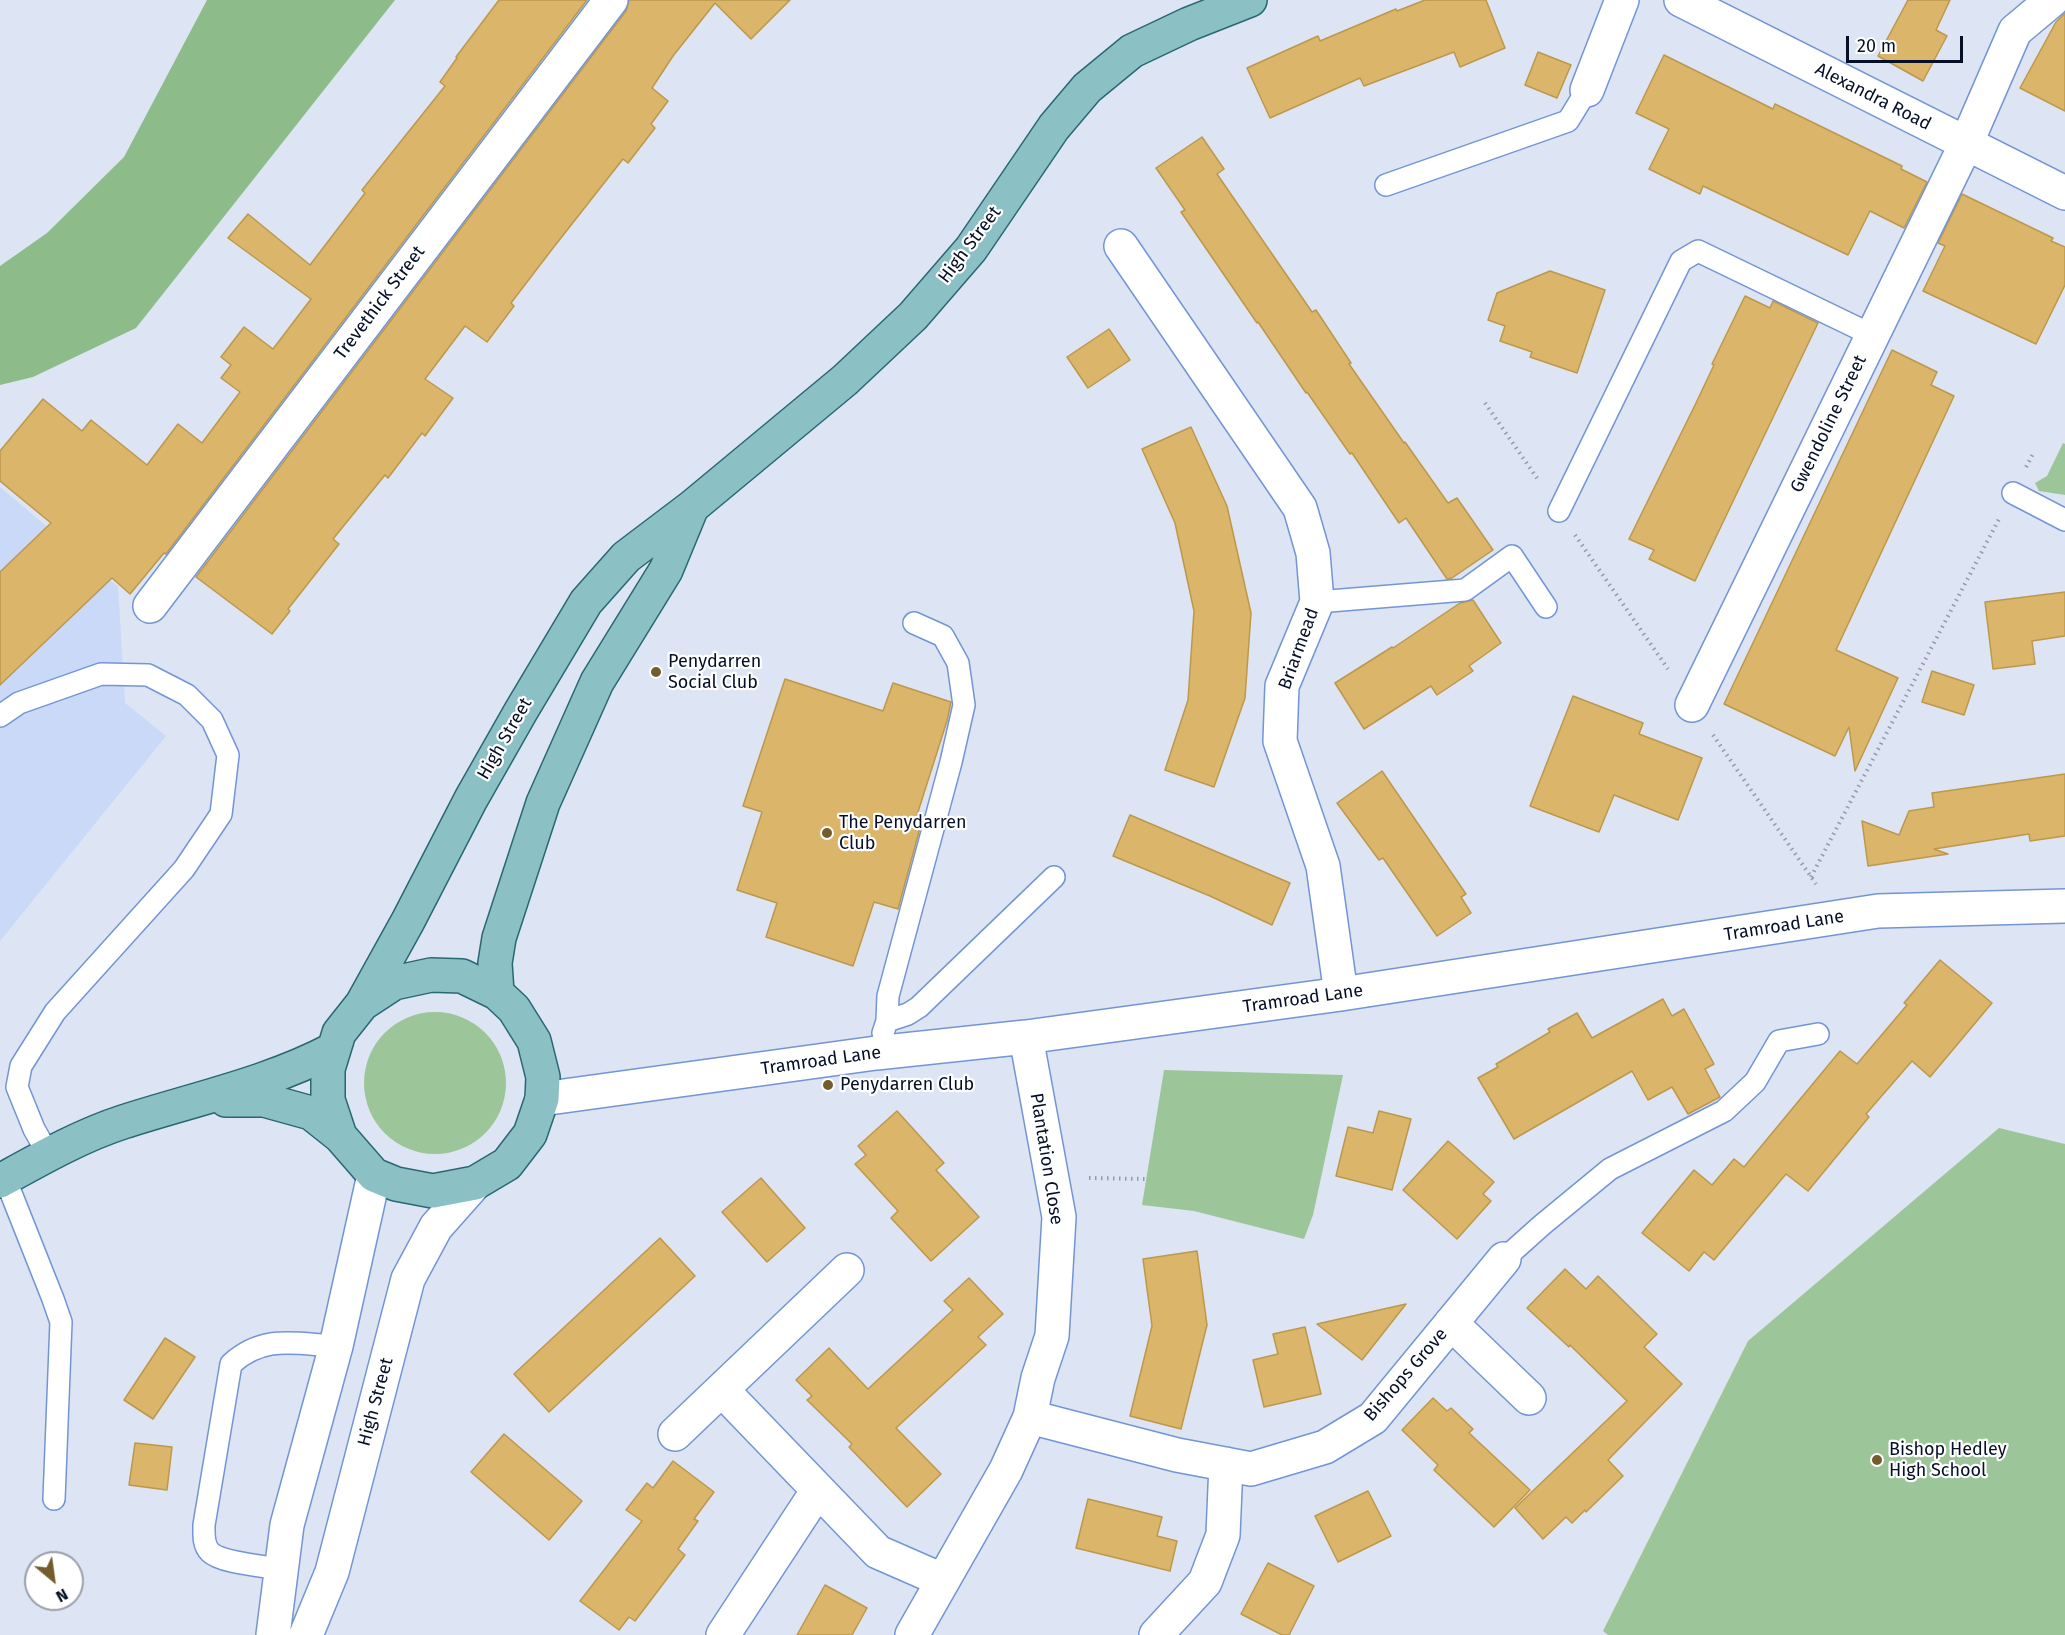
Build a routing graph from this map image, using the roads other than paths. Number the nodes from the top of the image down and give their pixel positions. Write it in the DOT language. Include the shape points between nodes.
graph roads {
  1 [pos="610,0"];
  2 [pos="1250,0"];
  3 [pos="1622,0"];
  4 [pos="1681,0"];
  5 [pos="2052,0"];
  6 [pos="1587,90"];
  7 [pos="1966,144"];
  8 [pos="1386,185"];
  9 [pos="2065,193"];
  10 [pos="1121,246"];
  11 [pos="1872,335"];
  12 [pos="2013,493"];
  13 [pos="692,507"];
  14 [pos="1558,511"];
  15 [pos="2065,520"];
  16 [pos="1317,602"];
  17 [pos="150,606"];
  18 [pos="1546,607"];
  19 [pos="914,623"];
  20 [pos="1692,705"];
  21 [pos="0,716"];
  22 [pos="1054,877"];
  23 [pos="2065,906"];
  24 [pos="497,993"];
  25 [pos="1341,994"];
  26 [pos="362,1004"];
  27 [pos="887,1021"];
  28 [pos="1818,1034"];
  29 [pos="1026,1037"];
  30 [pos="334,1049"];
  31 [pos="876,1053"];
  32 [pos="542,1099"];
  33 [pos="197,1100"];
  34 [pos="340,1136"];
  35 [pos="48,1154"];
  36 [pos="374,1175"];
  37 [pos="3,1179"];
  38 [pos="475,1183"];
  39 [pos="1504,1259"];
  40 [pos="847,1270"];
  41 [pos="1451,1323"];
  42 [pos="336,1346"];
  43 [pos="722,1390"];
  44 [pos="1529,1398"];
  45 [pos="1030,1417"];
  46 [pos="675,1434"];
  47 [pos="1226,1464"];
  48 [pos="818,1490"];
  49 [pos="54,1499"];
  50 [pos="280,1569"];
  51 [pos="942,1580"];
  52 [pos="273,1635"];
  53 [pos="306,1635"];
  54 [pos="723,1635"];
  55 [pos="912,1635"];
  56 [pos="1156,1635"];
  1 -- 17 [label="street, Trevethick Street"];
  2 -- 13 [label="main road, High Street" via="1132,51 1087,88 1054,127 971,249 913,316 845,380"];
  3 -- 6 [label="street"];
  4 -- 7 [label="street, Alexandra Road"];
  5 -- 7 [label="street, Gwendoline Street" via="2015,31"];
  6 -- 8 [label="lane" via="1568,121"];
  7 -- 9 [label="street, Alexandra Road"];
  7 -- 11 [label="street, Gwendoline Street"];
  10 -- 16 [label="street, Briarmead" via="1300,508 1313,553"];
  11 -- 14 [label="lane" via="1698,251 1681,261"];
  11 -- 20 [label="street, Gwendoline Street"];
  12 -- 15 [label="lane"];
  13 -- 24 [label="main road, High Street" via="666,570 597,682 543,803 499,938 495,963"];
  13 -- 26 [label="main road, High Street" via="626,557 586,602 471,799"];
  16 -- 18 [label="lane" via="1466,590 1512,556"];
  16 -- 25 [label="street, Briarmead" via="1282,686 1280,741 1323,866"];
  19 -- 27 [label="lane" via="943,636 958,663 964,705 888,996"];
  21 -- 35 [label="lane" via="19,703 101,674 148,675 187,695 212,720 228,755 220,814 184,869 55,1012 21,1066 18,1088"];
  22 -- 27 [label="lane" via="919,1006"];
  23 -- 25 [label="street, Tramroad Lane" via="1878,911"];
  24 -- 26 [label="main road, High Street" via="462,976 430,975 394,983"];
  24 -- 32 [label="main road, High Street" via="514,1009 534,1041 543,1077"];
  25 -- 29 [label="street, Tramroad Lane"];
  26 -- 30 [label="main road, High Street" via="339,1033"];
  27 -- 31 [label="lane"];
  28 -- 39 [label="lane" via="1779,1041 1755,1082 1724,1111 1610,1169"];
  29 -- 31 [label="street, Tramroad Lane"];
  29 -- 45 [label="street, Plantation Close" via="1059,1216 1052,1336"];
  30 -- 33 [label="main road" via="308,1063"];
  30 -- 34 [label="main road, High Street" via="328,1069 328,1100"];
  31 -- 32 [label="street, Tramroad Lane"];
  32 -- 38 [label="main road, High Street" via="530,1134 507,1164"];
  33 -- 34 [label="main road" via="264,1100 311,1113"];
  33 -- 35 [label="main road" via="121,1123"];
  34 -- 36 [label="main road, High Street"];
  35 -- 37 [label="main road"];
  36 -- 38 [label="main road, High Street" via="433,1191"];
  36 -- 42 [label="street"];
  37 -- 49 [label="lane" via="61,1322"];
  38 -- 53 [label="street, High Street" via="436,1227 408,1279 332,1572"];
  39 -- 41 [label="street, Bishops Grove"];
  40 -- 43 [label="street"];
  41 -- 44 [label="street, Bishops Grove"];
  41 -- 47 [label="street, Bishops Grove" via="1373,1418 1325,1447 1251,1469"];
  42 -- 50 [label="street" via="287,1525"];
  42 -- 50 [label="lane" via="261,1345 231,1364 204,1540 209,1552 218,1558"];
  43 -- 46 [label="street"];
  43 -- 48 [label="street"];
  45 -- 47 [label="street, Bishops Grove"];
  45 -- 51 [label="street, Plantation Close" via="1006,1470"];
  47 -- 56 [label="street" via="1223,1535 1205,1582"];
  48 -- 51 [label="street" via="878,1552"];
  48 -- 54 [label="street"];
  50 -- 52 [label="street"];
  51 -- 55 [label="street, Plantation Close"];
}
